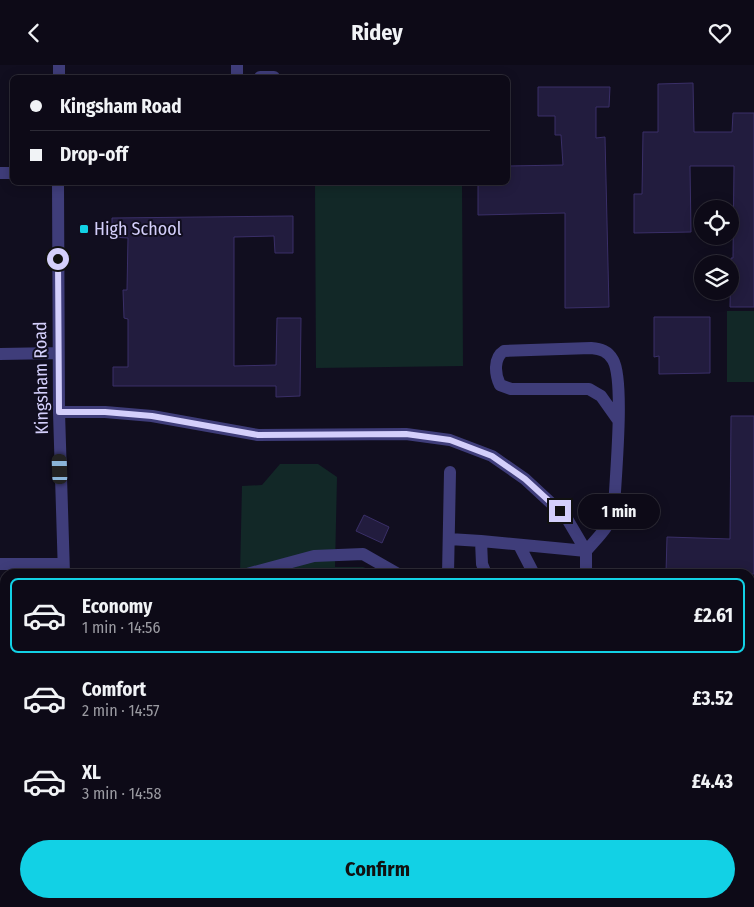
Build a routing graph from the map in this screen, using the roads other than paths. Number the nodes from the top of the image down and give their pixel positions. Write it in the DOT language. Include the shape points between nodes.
graph roads {
  1 [pos="58,185"];
  2 [pos="58,353"];
  3 [pos="0,355"];
  4 [pos="59,412"];
  5 [pos="618,420"];
  6 [pos="450,472"];
  7 [pos="449,539"];
  8 [pos="482,541"];
  9 [pos="519,545"];
  10 [pos="586,551"];
  11 [pos="0,564"];
  12 [pos="64,569"];
  13 [pos="265,569"];
  14 [pos="389,569"];
  15 [pos="448,569"];
  16 [pos="484,569"];
  17 [pos="531,569"];
  18 [pos="586,569"];
  1 -- 2 [label="street, Kingsham Road"];
  2 -- 3 [label="street"];
  2 -- 4 [label="street, Kingsham Road"];
  4 -- 10 [label="street" via="152,416 258,435 406,434 450,440 492,456 525,479 566,517"];
  4 -- 12 [label="street, Kingsham Road"];
  5 -- 5 [label="street" via="601,396 589,389 505,388 497,380 497,358 504,351 601,349 609,354 617,369"];
  5 -- 10 [label="street" via="612,521"];
  6 -- 7 [label="street"];
  7 -- 8 [label="street"];
  7 -- 15 [label="street"];
  8 -- 9 [label="street"];
  8 -- 16 [label="street"];
  9 -- 10 [label="street"];
  9 -- 17 [label="street"];
  10 -- 18 [label="street"];
  11 -- 12 [label="street"];
  13 -- 14 [label="street" via="314,555 363,554"];
}
